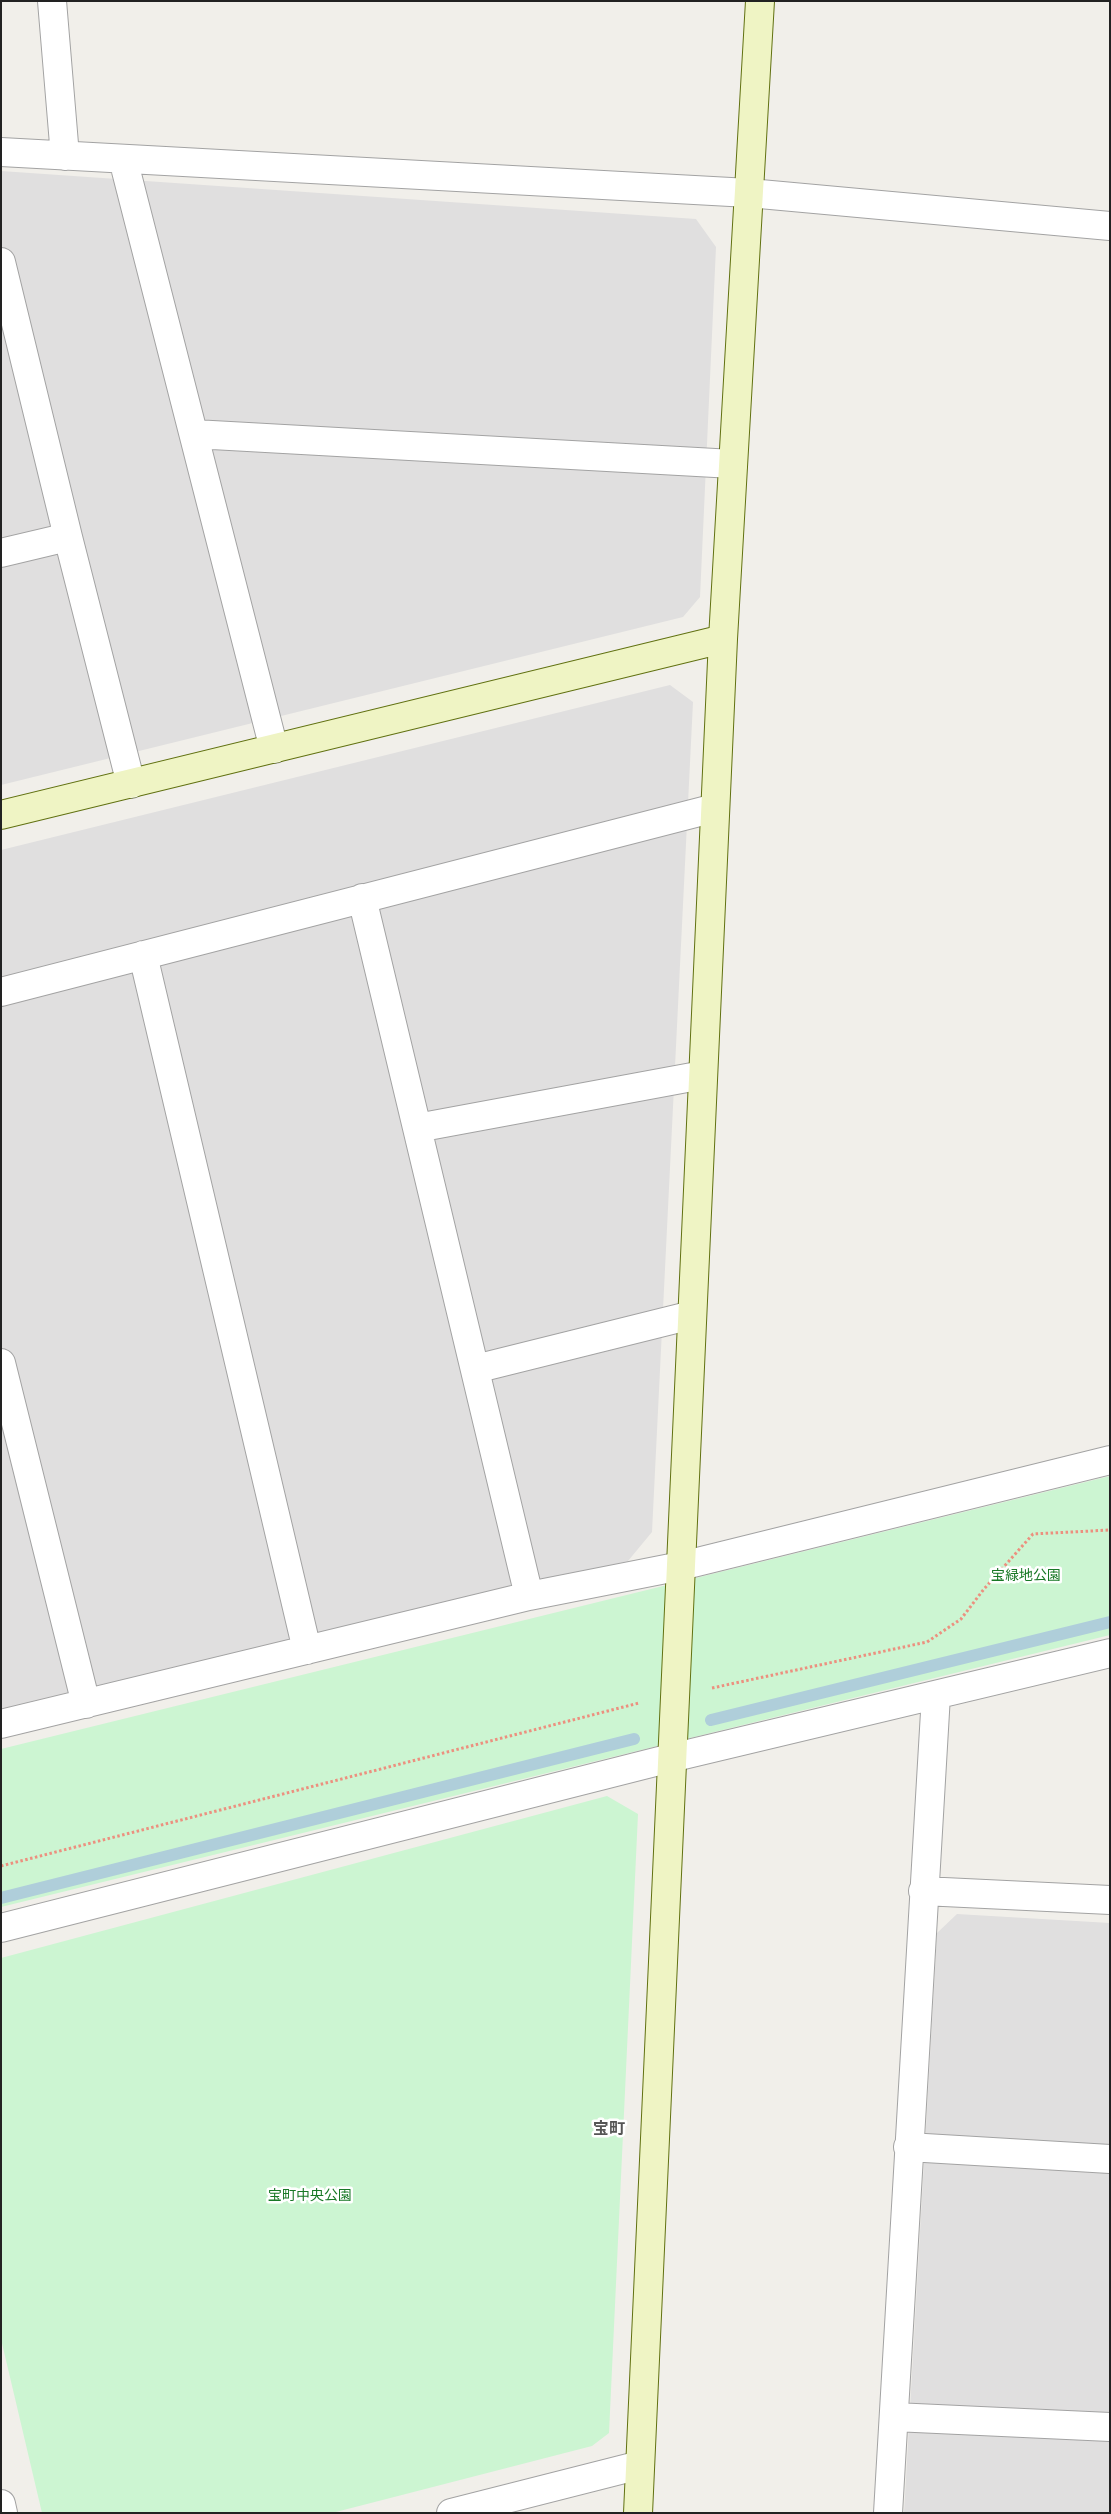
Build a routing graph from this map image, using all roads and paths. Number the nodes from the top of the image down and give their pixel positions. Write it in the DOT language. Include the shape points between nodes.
graph roads {
  1 [pos="52,1"];
  2 [pos="760,1"];
  3 [pos="1,152"];
  4 [pos="65,156"];
  5 [pos="123,159"];
  6 [pos="749,193"];
  7 [pos="1110,226"];
  8 [pos="1,262"];
  9 [pos="194,434"];
  10 [pos="733,464"];
  11 [pos="68,538"];
  12 [pos="1,553"];
  13 [pos="722,640"];
  14 [pos="274,749"];
  15 [pos="131,784"];
  16 [pos="715,808"];
  17 [pos="1,816"];
  18 [pos="362,898"];
  19 [pos="143,955"];
  20 [pos="1,992"];
  21 [pos="703,1075"];
  22 [pos="417,1128"];
  23 [pos="692,1315"];
  24 [pos="1,1363"];
  25 [pos="475,1368"];
  26 [pos="1110,1460"];
  27 [pos="1110,1530"];
  28 [pos="681,1566"];
  29 [pos="529,1596"];
  30 [pos="307,1650"];
  31 [pos="1110,1653"];
  32 [pos="936,1695"];
  33 [pos="674,1696"];
  34 [pos="86,1704"];
  35 [pos="1,1724"];
  36 [pos="671,1758"];
  37 [pos="1,1866"];
  38 [pos="923,1891"];
  39 [pos="1110,1900"];
  40 [pos="1,1928"];
  41 [pos="908,2147"];
  42 [pos="1110,2159"];
  43 [pos="894,2417"];
  44 [pos="1110,2427"];
  45 [pos="640,2466"];
  46 [pos="1,2504"];
  47 [pos="3,2513"];
  48 [pos="451,2513"];
  49 [pos="638,2513"];
  50 [pos="888,2513"];
  1 -- 4 [label="street"];
  2 -- 6 [label="street"];
  3 -- 4 [label="street"];
  4 -- 5 [label="street"];
  5 -- 6 [label="street"];
  5 -- 9 [label="street"];
  6 -- 7 [label="street"];
  6 -- 10 [label="street"];
  8 -- 11 [label="street"];
  9 -- 10 [label="street"];
  9 -- 14 [label="street"];
  10 -- 13 [label="street"];
  11 -- 12 [label="street"];
  11 -- 15 [label="street"];
  13 -- 14 [label="street"];
  13 -- 16 [label="street"];
  14 -- 15 [label="street"];
  15 -- 17 [label="street"];
  16 -- 18 [label="street"];
  16 -- 21 [label="street"];
  18 -- 19 [label="street"];
  18 -- 22 [label="street"];
  19 -- 20 [label="street"];
  19 -- 30 [label="street"];
  21 -- 22 [label="street"];
  21 -- 23 [label="street"];
  22 -- 25 [label="street"];
  23 -- 25 [label="street"];
  23 -- 28 [label="street"];
  24 -- 34 [label="street"];
  25 -- 29 [label="street"];
  26 -- 28 [label="street"];
  27 -- 33 [label="path" via="1033,1534 961,1619 926,1642"];
  28 -- 29 [label="street"];
  28 -- 33 [label="street"];
  29 -- 30 [label="street"];
  30 -- 34 [label="street"];
  31 -- 32 [label="street"];
  32 -- 36 [label="street"];
  32 -- 38 [label="street"];
  33 -- 36 [label="street"];
  33 -- 37 [label="path" via="575,1718"];
  34 -- 35 [label="street"];
  36 -- 40 [label="street"];
  36 -- 45 [label="street"];
  38 -- 39 [label="street"];
  38 -- 41 [label="street"];
  41 -- 42 [label="street"];
  41 -- 43 [label="street"];
  43 -- 44 [label="street"];
  43 -- 50 [label="street"];
  45 -- 48 [label="street"];
  45 -- 49 [label="street"];
  46 -- 47 [label="street"];
}
